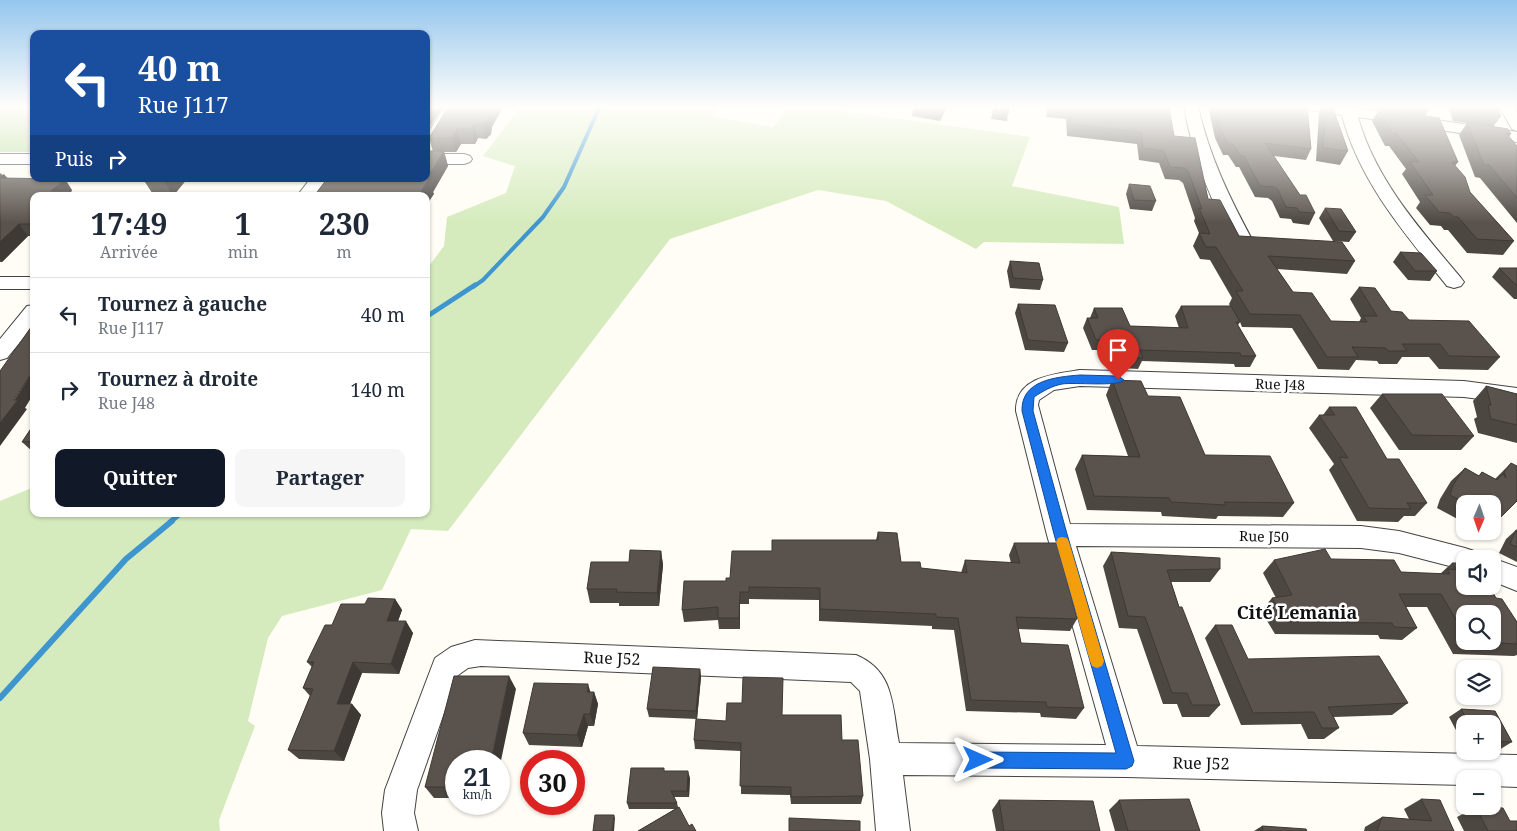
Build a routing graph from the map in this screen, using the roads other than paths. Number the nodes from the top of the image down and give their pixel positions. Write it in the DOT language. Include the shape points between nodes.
graph roads {
  1 [pos="1201,145"];
  2 [pos="1360,145"];
  3 [pos="0,158"];
  4 [pos="430,158"];
  5 [pos="30,159"];
  6 [pos="464,159"];
  7 [pos="317,182"];
  8 [pos="309,192"];
  9 [pos="1244,243"];
  10 [pos="1454,282"];
  11 [pos="0,283"];
  12 [pos="30,283"];
  13 [pos="30,316"];
  14 [pos="0,353"];
  15 [pos="1517,396"];
  16 [pos="1060,534"];
  17 [pos="1456,557"];
  18 [pos="1501,573"];
  19 [pos="1517,579"];
  20 [pos="886,759"];
  21 [pos="1126,761"];
  22 [pos="1517,771"];
  23 [pos="401,831"];
  24 [pos="893,831"];
  1 -- 9 [label="street" via="1214,184"];
  2 -- 10 [label="street" via="1385,193"];
  3 -- 5 [label="street"];
  4 -- 6 [label="street"];
  7 -- 8 [label="street"];
  11 -- 12 [label="street"];
  13 -- 14 [label="street"];
  15 -- 16 [label="street, Rue J48" via="1464,389 1061,380 1043,386 1027,401"];
  16 -- 17 [label="street, Rue J50" via="1361,537 1399,542"];
  16 -- 21 [label="street"];
  18 -- 19 [label="street"];
  20 -- 21 [label="street, Rue J52"];
  20 -- 23 [label="street, Rue J52" via="874,687 856,669 465,654 445,668 436,691 401,790 398,813"];
  20 -- 24 [label="street, Rue J52"];
  21 -- 22 [label="street, Rue J52"];
}
